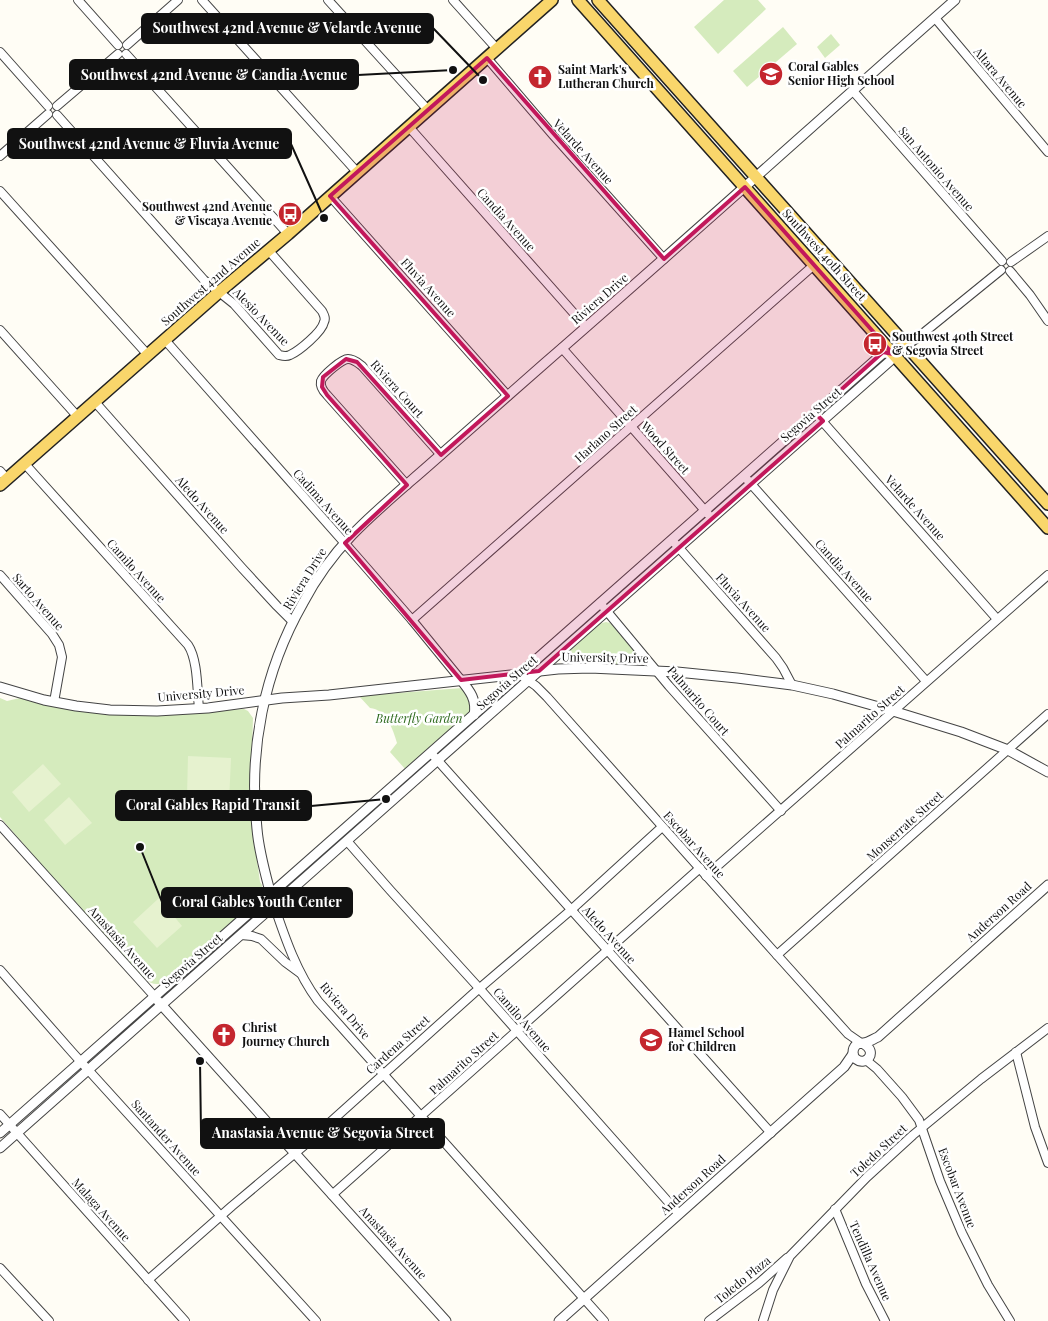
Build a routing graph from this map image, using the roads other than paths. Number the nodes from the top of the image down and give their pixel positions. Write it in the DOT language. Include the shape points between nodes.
graph roads {
  1 [pos="78,0"];
  2 [pos="178,0"];
  3 [pos="202,0"];
  4 [pos="328,0"];
  5 [pos="453,0"];
  6 [pos="552,0"];
  7 [pos="578,0"];
  8 [pos="598,0"];
  9 [pos="955,0"];
  10 [pos="934,18"];
  11 [pos="121,48"];
  12 [pos="497,49"];
  13 [pos="0,52"];
  14 [pos="487,58"];
  15 [pos="853,91"];
  16 [pos="57,106"];
  17 [pos="48,110"];
  18 [pos="428,110"];
  19 [pos="57,115"];
  20 [pos="409,127"];
  21 [pos="1048,152"];
  22 [pos="0,156"];
  23 [pos="357,172"];
  24 [pos="756,177"];
  25 [pos="745,187"];
  26 [pos="0,191"];
  27 [pos="330,196"];
  28 [pos="288,234"];
  29 [pos="1048,236"];
  30 [pos="269,251"];
  31 [pos="664,259"];
  32 [pos="1002,261"];
  33 [pos="1011,262"];
  34 [pos="814,264"];
  35 [pos="1001,270"];
  36 [pos="1010,271"];
  37 [pos="220,292"];
  38 [pos="1048,321"];
  39 [pos="586,328"];
  40 [pos="0,330"];
  41 [pos="164,340"];
  42 [pos="907,346"];
  43 [pos="562,348"];
  44 [pos="893,354"];
  45 [pos="148,356"];
  46 [pos="508,396"];
  47 [pos="95,402"];
  48 [pos="815,413"];
  49 [pos="78,417"];
  50 [pos="823,421"];
  51 [pos="631,426"];
  52 [pos="441,454"];
  53 [pos="25,464"];
  54 [pos="744,476"];
  55 [pos="2,478"];
  56 [pos="751,484"];
  57 [pos="406,485"];
  58 [pos="1048,504"];
  59 [pos="705,510"];
  60 [pos="712,518"];
  61 [pos="1048,528"];
  62 [pos="672,540"];
  63 [pos="345,543"];
  64 [pos="679,548"];
  65 [pos="0,575"];
  66 [pos="1048,575"];
  67 [pos="600,603"];
  68 [pos="607,611"];
  69 [pos="998,619"];
  70 [pos="412,620"];
  71 [pos="293,622"];
  72 [pos="539,671"];
  73 [pos="657,672"];
  74 [pos="519,674"];
  75 [pos="461,680"];
  76 [pos="528,681"];
  77 [pos="926,681"];
  78 [pos="792,684"];
  79 [pos="0,687"];
  80 [pos="264,700"];
  81 [pos="54,702"];
  82 [pos="199,708"];
  83 [pos="893,711"];
  84 [pos="1048,714"];
  85 [pos="474,715"];
  86 [pos="1008,750"];
  87 [pos="431,753"];
  88 [pos="438,760"];
  89 [pos="1048,772"];
  90 [pos="780,811"];
  91 [pos="0,825"];
  92 [pos="662,827"];
  93 [pos="347,841"];
  94 [pos="700,868"];
  95 [pos="706,876"];
  96 [pos="1048,885"];
  97 [pos="271,894"];
  98 [pos="274,905"];
  99 [pos="571,910"];
  100 [pos="241,935"];
  101 [pos="607,950"];
  102 [pos="776,955"];
  103 [pos="0,970"];
  104 [pos="301,974"];
  105 [pos="479,988"];
  106 [pos="154,998"];
  107 [pos="162,1005"];
  108 [pos="1048,1028"];
  109 [pos="516,1031"];
  110 [pos="862,1052"];
  111 [pos="1016,1052"];
  112 [pos="81,1061"];
  113 [pos="89,1070"];
  114 [pos="383,1074"];
  115 [pos="0,1114"];
  116 [pos="421,1116"];
  117 [pos="10,1125"];
  118 [pos="922,1127"];
  119 [pos="0,1133"];
  120 [pos="17,1133"];
  121 [pos="770,1133"];
  122 [pos="0,1148"];
  123 [pos="295,1153"];
  124 [pos="1048,1163"];
  125 [pos="332,1194"];
  126 [pos="836,1209"];
  127 [pos="679,1214"];
  128 [pos="221,1216"];
  129 [pos="790,1256"];
  130 [pos="0,1268"];
  131 [pos="148,1280"];
  132 [pos="584,1298"];
  133 [pos="49,1321"];
  134 [pos="186,1321"];
  135 [pos="316,1321"];
  136 [pos="446,1321"];
  137 [pos="559,1321"];
  138 [pos="604,1321"];
  139 [pos="709,1321"];
  140 [pos="764,1321"];
  141 [pos="885,1321"];
  142 [pos="1010,1321"];
  1 -- 11 [label="street"];
  2 -- 11 [label="street"];
  3 -- 23 [label="street"];
  4 -- 18 [label="street"];
  5 -- 12 [label="street"];
  6 -- 12 [label="main road, Southwest 42nd Avenue"];
  7 -- 25 [label="main road, Southwest 40th Street"];
  8 -- 24 [label="main road, Southwest 40th Street"];
  9 -- 10 [label="street, Riviera Drive"];
  10 -- 15 [label="street, Riviera Drive"];
  10 -- 21 [label="street, Altara Avenue"];
  11 -- 16 [label="street"];
  11 -- 28 [label="street" via="128,49 126,54"];
  12 -- 14 [label="main road, Southwest 42nd Avenue"];
  13 -- 17 [label="street"];
  14 -- 18 [label="main road, Southwest 42nd Avenue"];
  14 -- 31 [label="street, Velarde Avenue"];
  15 -- 24 [label="street, Riviera Drive"];
  15 -- 32 [label="street, San Antonio Avenue"];
  16 -- 17 [label="street" via="54,104"];
  16 -- 19 [label="street"];
  17 -- 19 [label="street" via="53,117"];
  17 -- 22 [label="street"];
  18 -- 20 [label="main road, Southwest 42nd Avenue"];
  19 -- 37 [label="street, Alesio Avenue" via="204,280"];
  20 -- 23 [label="main road, Southwest 42nd Avenue"];
  20 -- 39 [label="street, Candia Avenue"];
  23 -- 27 [label="main road, Southwest 42nd Avenue"];
  24 -- 25 [label="street, Riviera Drive"];
  24 -- 42 [label="main road, Southwest 40th Street"];
  25 -- 31 [label="street, Riviera Drive"];
  25 -- 34 [label="main road, Southwest 40th Street"];
  26 -- 45 [label="street"];
  27 -- 28 [label="main road, Southwest 42nd Avenue"];
  27 -- 46 [label="street, Fluvia Avenue"];
  28 -- 30 [label="main road, Southwest 42nd Avenue"];
  29 -- 33 [label="street"];
  30 -- 37 [label="main road, Southwest 42nd Avenue"];
  30 -- 37 [label="street, Alesio Avenue" via="322,312 325,320 322,328 296,352 279,355"];
  31 -- 39 [label="street, Riviera Drive"];
  32 -- 33 [label="street"];
  32 -- 35 [label="street"];
  33 -- 36 [label="street"];
  34 -- 44 [label="main road, Southwest 40th Street"];
  34 -- 51 [label="street, Harlano Street"];
  35 -- 36 [label="street"];
  35 -- 42 [label="street, Segovia Street"];
  36 -- 38 [label="street"];
  37 -- 41 [label="main road, Southwest 42nd Avenue"];
  39 -- 43 [label="street, Riviera Drive"];
  40 -- 49 [label="street"];
  41 -- 45 [label="main road, Southwest 42nd Avenue"];
  41 -- 63 [label="street, Cadima Avenue"];
  42 -- 44 [label="street, Segovia Street"];
  42 -- 58 [label="main road, Southwest 40th Street"];
  43 -- 46 [label="street, Riviera Drive"];
  43 -- 51 [label="street, Wood Street"];
  44 -- 48 [label="street, Segovia Street" via="883,352"];
  44 -- 50 [label="street, Segovia Street" via="890,361"];
  44 -- 61 [label="main road, Southwest 40th Street"];
  45 -- 47 [label="main road, Southwest 42nd Avenue"];
  46 -- 52 [label="street, Riviera Drive"];
  47 -- 49 [label="main road, Southwest 42nd Avenue"];
  47 -- 71 [label="street, Aledo Avenue"];
  48 -- 50 [label="street, Velarde Avenue"];
  48 -- 54 [label="street, Segovia Street"];
  49 -- 53 [label="main road, Southwest 42nd Avenue"];
  50 -- 56 [label="street, Segovia Street"];
  50 -- 69 [label="street, Velarde Avenue"];
  51 -- 59 [label="street, Wood Street"];
  51 -- 70 [label="street, Harlano Street"];
  52 -- 57 [label="street, Riviera Drive"];
  52 -- 57 [label="street, Riviera Court" via="362,366 349,359 337,364 323,377 322,389"];
  53 -- 55 [label="main road, Southwest 42nd Avenue"];
  53 -- 82 [label="street, Camilo Avenue" via="188,645 194,661"];
  54 -- 56 [label="street, Candia Avenue"];
  54 -- 59 [label="street, Segovia Street"];
  56 -- 60 [label="street, Segovia Street"];
  56 -- 77 [label="street, Candia Avenue"];
  57 -- 63 [label="street, Riviera Drive"];
  59 -- 60 [label="street, Wood Street"];
  59 -- 62 [label="street, Segovia Street"];
  60 -- 64 [label="street, Segovia Street"];
  62 -- 64 [label="street, Fluvia Avenue"];
  62 -- 67 [label="street, Segovia Street"];
  63 -- 70 [label="street, Cadima Avenue"];
  63 -- 71 [label="street, Riviera Drive" via="317,580"];
  64 -- 68 [label="street, Segovia Street"];
  64 -- 78 [label="street, Fluvia Avenue" via="776,658"];
  65 -- 81 [label="street, Sarto Avenue" via="58,645 62,657"];
  66 -- 69 [label="street, Palmarito Street"];
  67 -- 68 [label="street, Palmarito Court"];
  67 -- 74 [label="street, Segovia Street"];
  68 -- 72 [label="street, Segovia Street"];
  68 -- 73 [label="street, Palmarito Court"];
  69 -- 77 [label="street, Palmarito Street"];
  70 -- 75 [label="street, Cadima Avenue"];
  71 -- 80 [label="street, Riviera Drive"];
  72 -- 73 [label="street, University Drive" via="590,668"];
  72 -- 74 [label="street, University Drive"];
  72 -- 76 [label="street, Segovia Street"];
  73 -- 78 [label="street, University Drive"];
  73 -- 90 [label="street, Palmarito Court"];
  74 -- 75 [label="street, University Drive"];
  74 -- 76 [label="street, Escobar Avenue"];
  74 -- 85 [label="street, Segovia Street"];
  75 -- 80 [label="street, University Drive"];
  75 -- 85 [label="street" via="474,699"];
  76 -- 88 [label="street, Segovia Street"];
  76 -- 92 [label="street, Escobar Avenue" via="547,697"];
  77 -- 83 [label="street, Palmarito Street"];
  78 -- 83 [label="street, University Drive"];
  79 -- 81 [label="street, University Drive"];
  80 -- 82 [label="street, University Drive"];
  80 -- 97 [label="street, Riviera Drive" via="257,744 255,792 258,841"];
  81 -- 82 [label="street, University Drive" via="128,710"];
  83 -- 86 [label="street, University Drive"];
  83 -- 90 [label="street, Palmarito Street"];
  84 -- 86 [label="street, Monserrate Street"];
  85 -- 87 [label="street, Segovia Street"];
  86 -- 89 [label="street, University Drive"];
  86 -- 102 [label="street, Monserrate Street"];
  87 -- 88 [label="street, Aledo Avenue"];
  87 -- 97 [label="street, Segovia Street"];
  88 -- 93 [label="street, Segovia Street"];
  88 -- 99 [label="street, Aledo Avenue"];
  90 -- 95 [label="street, Palmarito Street"];
  91 -- 106 [label="street, Anastasia Avenue"];
  92 -- 94 [label="street, Escobar Avenue"];
  92 -- 99 [label="street, Cardena Street"];
  93 -- 98 [label="street, Segovia Street"];
  93 -- 105 [label="street, Camilo Avenue"];
  94 -- 95 [label="street, Escobar Avenue"];
  94 -- 101 [label="street, Palmarito Street"];
  95 -- 102 [label="street, Escobar Avenue"];
  96 -- 110 [label="street, Anderson Road"];
  97 -- 98 [label="street, Riviera Drive"];
  97 -- 106 [label="street, Segovia Street"];
  98 -- 100 [label="street, Segovia Street"];
  98 -- 104 [label="street, Riviera Drive"];
  99 -- 101 [label="street, Aledo Avenue"];
  99 -- 105 [label="street, Cardena Street"];
  100 -- 104 [label="street" via="261,939"];
  100 -- 107 [label="street, Segovia Street"];
  101 -- 109 [label="street, Palmarito Street"];
  101 -- 121 [label="street, Aledo Avenue"];
  102 -- 110 [label="street, Escobar Avenue"];
  103 -- 112 [label="street, Santander Avenue"];
  104 -- 114 [label="street, Riviera Drive" via="318,1001"];
  105 -- 109 [label="street, Camilo Avenue"];
  105 -- 114 [label="street, Cardena Street"];
  106 -- 107 [label="street, Anastasia Avenue"];
  106 -- 112 [label="street, Segovia Street"];
  107 -- 113 [label="street, Segovia Street"];
  107 -- 123 [label="street, Anastasia Avenue"];
  108 -- 111 [label="street, Toledo Street"];
  109 -- 116 [label="street, Palmarito Street"];
  109 -- 127 [label="street, Camilo Avenue"];
  110 -- 118 [label="street, Escobar Avenue" via="912,1110"];
  110 -- 121 [label="street, Anderson Road"];
  111 -- 118 [label="street, Toledo Street"];
  111 -- 124 [label="street"];
  112 -- 113 [label="street, Santander Avenue"];
  112 -- 117 [label="street, Segovia Street"];
  113 -- 120 [label="street, Segovia Street"];
  113 -- 128 [label="street, Santander Avenue"];
  114 -- 116 [label="street, Riviera Drive"];
  114 -- 123 [label="street, Cardena Street"];
  115 -- 117 [label="street, Malaga Avenue"];
  116 -- 125 [label="street, Palmarito Street"];
  116 -- 132 [label="street, Riviera Drive"];
  117 -- 119 [label="street, Segovia Street"];
  117 -- 120 [label="street, Malaga Avenue"];
  118 -- 126 [label="street, Toledo Street"];
  118 -- 142 [label="street, Escobar Avenue" via="962,1233"];
  120 -- 122 [label="street, Segovia Street"];
  120 -- 131 [label="street, Malaga Avenue"];
  121 -- 127 [label="street, Anderson Road"];
  123 -- 125 [label="street, Anastasia Avenue"];
  123 -- 128 [label="street, Cardena Street"];
  125 -- 136 [label="street, Anastasia Avenue"];
  126 -- 129 [label="street, Toledo Street"];
  126 -- 141 [label="street, Tendilla Avenue" via="866,1284"];
  127 -- 132 [label="street, Anderson Road"];
  128 -- 131 [label="street, Cardena Street"];
  128 -- 135 [label="street, Santander Avenue"];
  129 -- 139 [label="street, Toledo Plaza"];
  129 -- 140 [label="street, Toledo Street" via="773,1290"];
  130 -- 133 [label="street"];
  131 -- 134 [label="street, Malaga Avenue"];
  132 -- 137 [label="street, Anderson Road"];
  132 -- 138 [label="street, Riviera Drive"];
}
